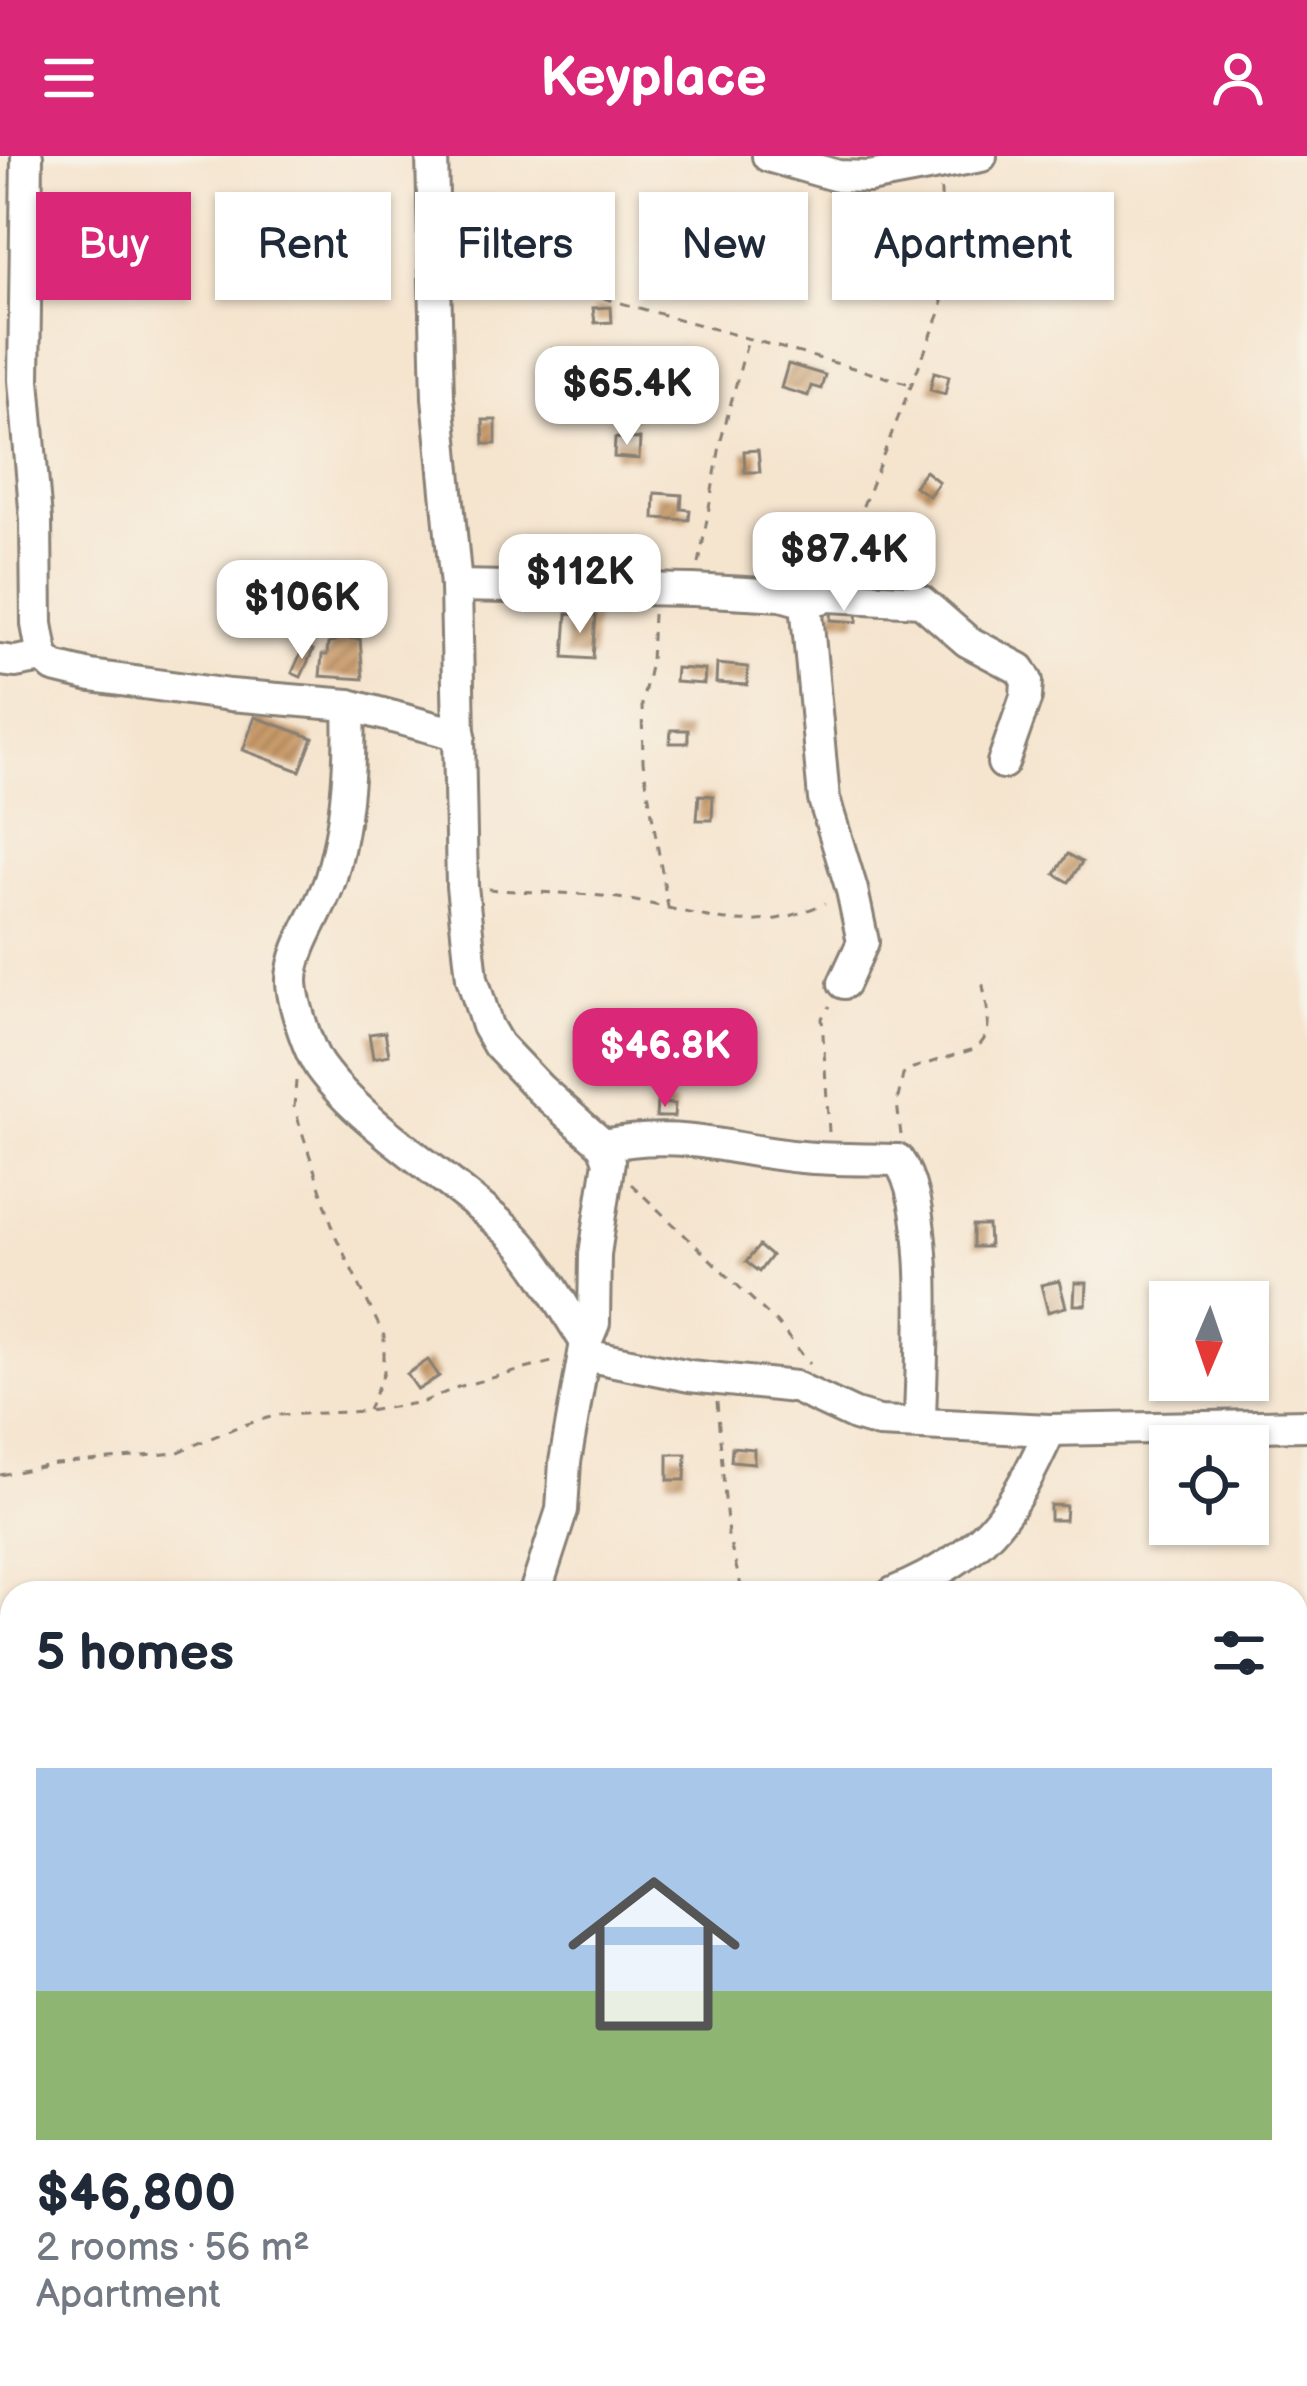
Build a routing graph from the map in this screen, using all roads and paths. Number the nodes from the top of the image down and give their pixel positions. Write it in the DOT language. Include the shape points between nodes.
graph roads {
  1 [pos="27,156"];
  2 [pos="432,156"];
  3 [pos="768,156"];
  4 [pos="981,156"];
  5 [pos="939,164"];
  6 [pos="433,192"];
  7 [pos="437,300"];
  8 [pos="610,300"];
  9 [pos="748,339"];
  10 [pos="914,386"];
  11 [pos="456,586"];
  12 [pos="653,588"];
  13 [pos="693,590"];
  14 [pos="818,599"];
  15 [pos="43,657"];
  16 [pos="0,660"];
  17 [pos="349,705"];
  18 [pos="460,735"];
  19 [pos="1003,763"];
  20 [pos="462,886"];
  21 [pos="852,890"];
  22 [pos="668,908"];
  23 [pos="982,979"];
  24 [pos="844,983"];
  25 [pos="312,1048"];
  26 [pos="606,1153"];
  27 [pos="830,1157"];
  28 [pos="898,1160"];
  29 [pos="585,1348"];
  30 [pos="812,1366"];
  31 [pos="710,1378"];
  32 [pos="368,1412"];
  33 [pos="920,1421"];
  34 [pos="1307,1425"];
  35 [pos="1050,1430"];
  36 [pos="0,1475"];
  37 [pos="540,1581"];
  38 [pos="740,1581"];
  39 [pos="918,1581"];
  1 -- 15 [label="street" via="24,380"];
  2 -- 6 [label="street"];
  3 -- 5 [label="street" via="838,176"];
  4 -- 5 [label="street"];
  5 -- 10 [label="path" via="942,308"];
  7 -- 11 [label="street"];
  8 -- 9 [label="path"];
  9 -- 10 [label="path"];
  9 -- 13 [label="path"];
  10 -- 14 [label="path"];
  11 -- 12 [label="street"];
  11 -- 18 [label="street"];
  12 -- 13 [label="street"];
  12 -- 22 [label="path" via="644,762"];
  13 -- 14 [label="street"];
  14 -- 19 [label="street" via="921,602 967,641 1020,669 1026,697"];
  14 -- 21 [label="street" via="824,799"];
  15 -- 16 [label="street"];
  15 -- 17 [label="street" via="91,676"];
  17 -- 18 [label="street"];
  17 -- 25 [label="street" via="339,844 292,981"];
  18 -- 20 [label="street"];
  20 -- 22 [label="path"];
  20 -- 26 [label="street" via="472,978 487,1026"];
  21 -- 22 [label="path" via="799,915 751,923"];
  21 -- 24 [label="street" via="863,942"];
  23 -- 28 [label="path" via="983,1044 904,1075"];
  24 -- 27 [label="path" via="822,1018"];
  25 -- 29 [label="street" via="360,1108 518,1241"];
  25 -- 32 [label="path" via="292,1089 293,1107 336,1237 384,1336 384,1372"];
  26 -- 27 [label="street" via="636,1138 690,1137"];
  26 -- 29 [label="street" via="594,1323"];
  26 -- 30 [label="path"];
  27 -- 28 [label="street"];
  28 -- 33 [label="street" via="914,1205 923,1292"];
  29 -- 31 [label="street"];
  29 -- 32 [label="path" via="424,1402"];
  29 -- 37 [label="street" via="562,1510"];
  31 -- 33 [label="street" via="795,1387 880,1422"];
  31 -- 38 [label="path"];
  32 -- 36 [label="path" via="278,1415 176,1453"];
  33 -- 35 [label="street"];
  34 -- 35 [label="street"];
  35 -- 39 [label="street" via="987,1538"];
}
